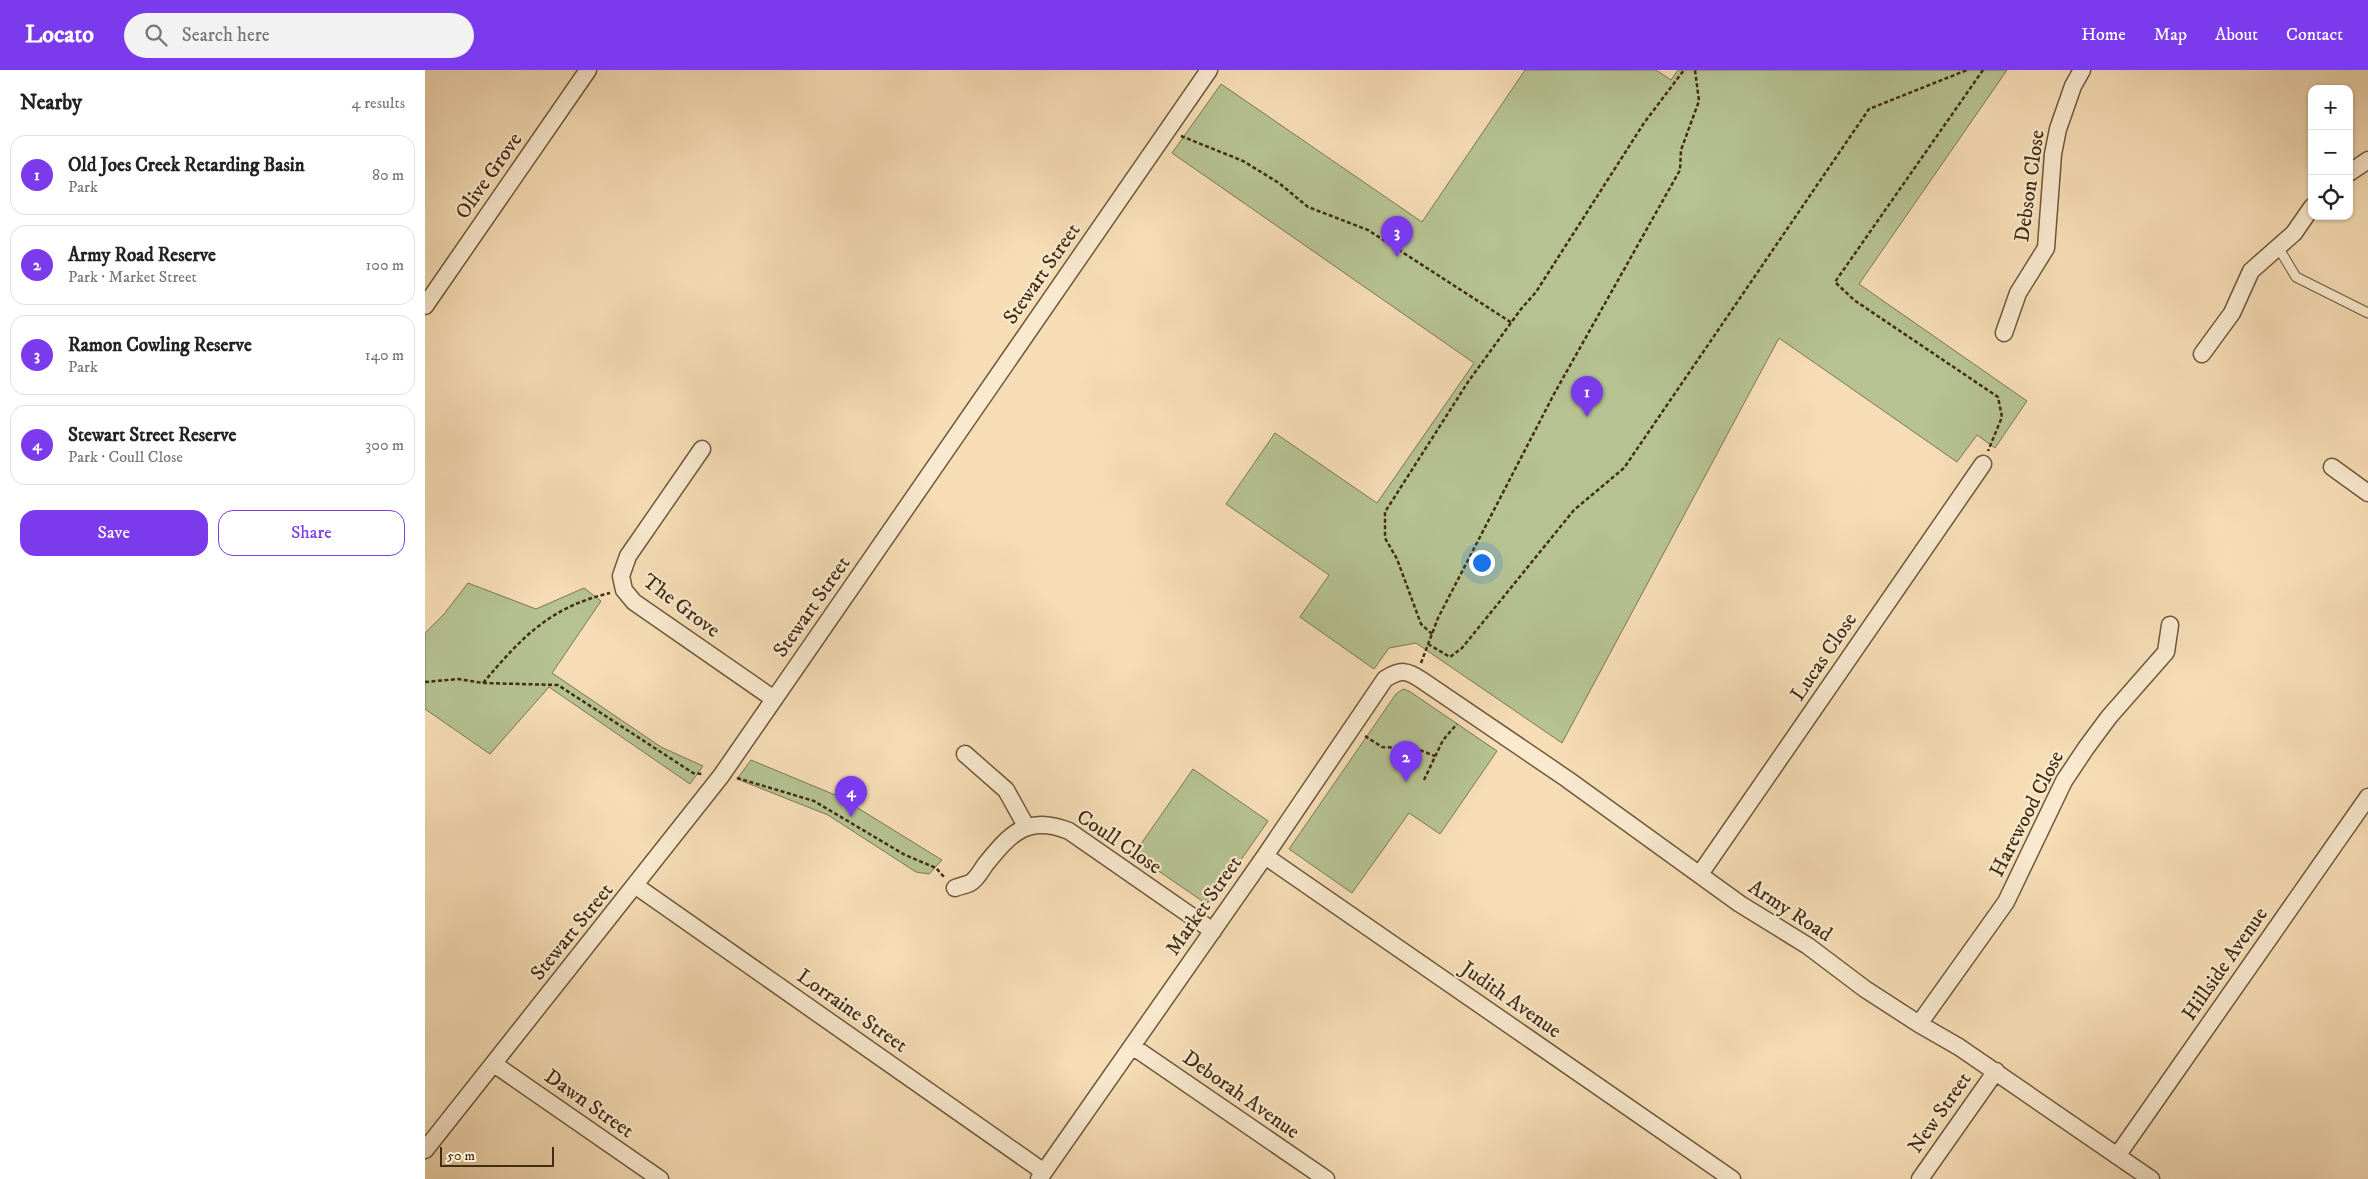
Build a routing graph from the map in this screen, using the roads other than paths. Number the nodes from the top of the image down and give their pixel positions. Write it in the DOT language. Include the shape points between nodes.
graph roads {
  1 [pos="588,70"];
  2 [pos="1209,70"];
  3 [pos="2082,70"];
  4 [pos="2368,160"];
  5 [pos="2353,170"];
  6 [pos="2308,213"];
  7 [pos="2278,247"];
  8 [pos="425,306"];
  9 [pos="2368,313"];
  10 [pos="2004,332"];
  11 [pos="2202,354"];
  12 [pos="702,449"];
  13 [pos="1983,464"];
  14 [pos="2332,467"];
  15 [pos="2368,493"];
  16 [pos="2170,625"];
  17 [pos="1411,673"];
  18 [pos="774,699"];
  19 [pos="965,754"];
  20 [pos="2368,796"];
  21 [pos="1026,826"];
  22 [pos="1265,856"];
  23 [pos="1700,874"];
  24 [pos="636,886"];
  25 [pos="955,888"];
  26 [pos="1213,931"];
  27 [pos="1919,1024"];
  28 [pos="1132,1046"];
  29 [pos="493,1064"];
  30 [pos="1996,1072"];
  31 [pos="425,1150"];
  32 [pos="2117,1156"];
  33 [pos="1042,1175"];
  34 [pos="659,1179"];
  35 [pos="1326,1179"];
  36 [pos="1733,1179"];
  37 [pos="1920,1179"];
  38 [pos="2151,1179"];
  1 -- 8 [label="street, Olive Grove"];
  2 -- 18 [label="street, Stewart Street"];
  3 -- 10 [label="street, Debson Close" via="2058,129 2046,248 2018,293"];
  4 -- 5 [label="street"];
  6 -- 7 [label="street" via="2294,233"];
  7 -- 9 [label="lane" via="2296,277"];
  7 -- 11 [label="street" via="2251,271 2233,313"];
  12 -- 18 [label="street, The Grove" via="628,556 621,576 624,590 634,602"];
  13 -- 23 [label="street, Lucas Close"];
  14 -- 15 [label="street"];
  16 -- 27 [label="street, Harewood Close" via="2167,652 2109,717 2064,781 2006,902"];
  17 -- 22 [label="street, Market Street" via="1397,672 1385,679"];
  17 -- 23 [label="street, Army Road"];
  18 -- 24 [label="street, Stewart Street" via="721,776"];
  19 -- 21 [label="street" via="1006,790"];
  20 -- 32 [label="street, Hillside Avenue"];
  21 -- 25 [label="street" via="999,848 971,883"];
  21 -- 26 [label="street, Coull Close" via="1055,826 1069,831"];
  22 -- 26 [label="street, Market Street"];
  22 -- 36 [label="street, Judith Avenue"];
  23 -- 27 [label="street, Army Road" via="1739,904 1808,946"];
  24 -- 29 [label="street, Stewart Street"];
  24 -- 33 [label="street, Lorraine Street"];
  26 -- 28 [label="street, Market Street"];
  27 -- 30 [label="street, Army Road"];
  28 -- 33 [label="street, Market Street"];
  28 -- 35 [label="street, Deborah Avenue"];
  29 -- 31 [label="street, Stewart Street"];
  29 -- 34 [label="street, Dawn Street"];
  30 -- 32 [label="street, Army Road"];
  30 -- 37 [label="street, New Street"];
  32 -- 38 [label="street, Army Road"];
}
